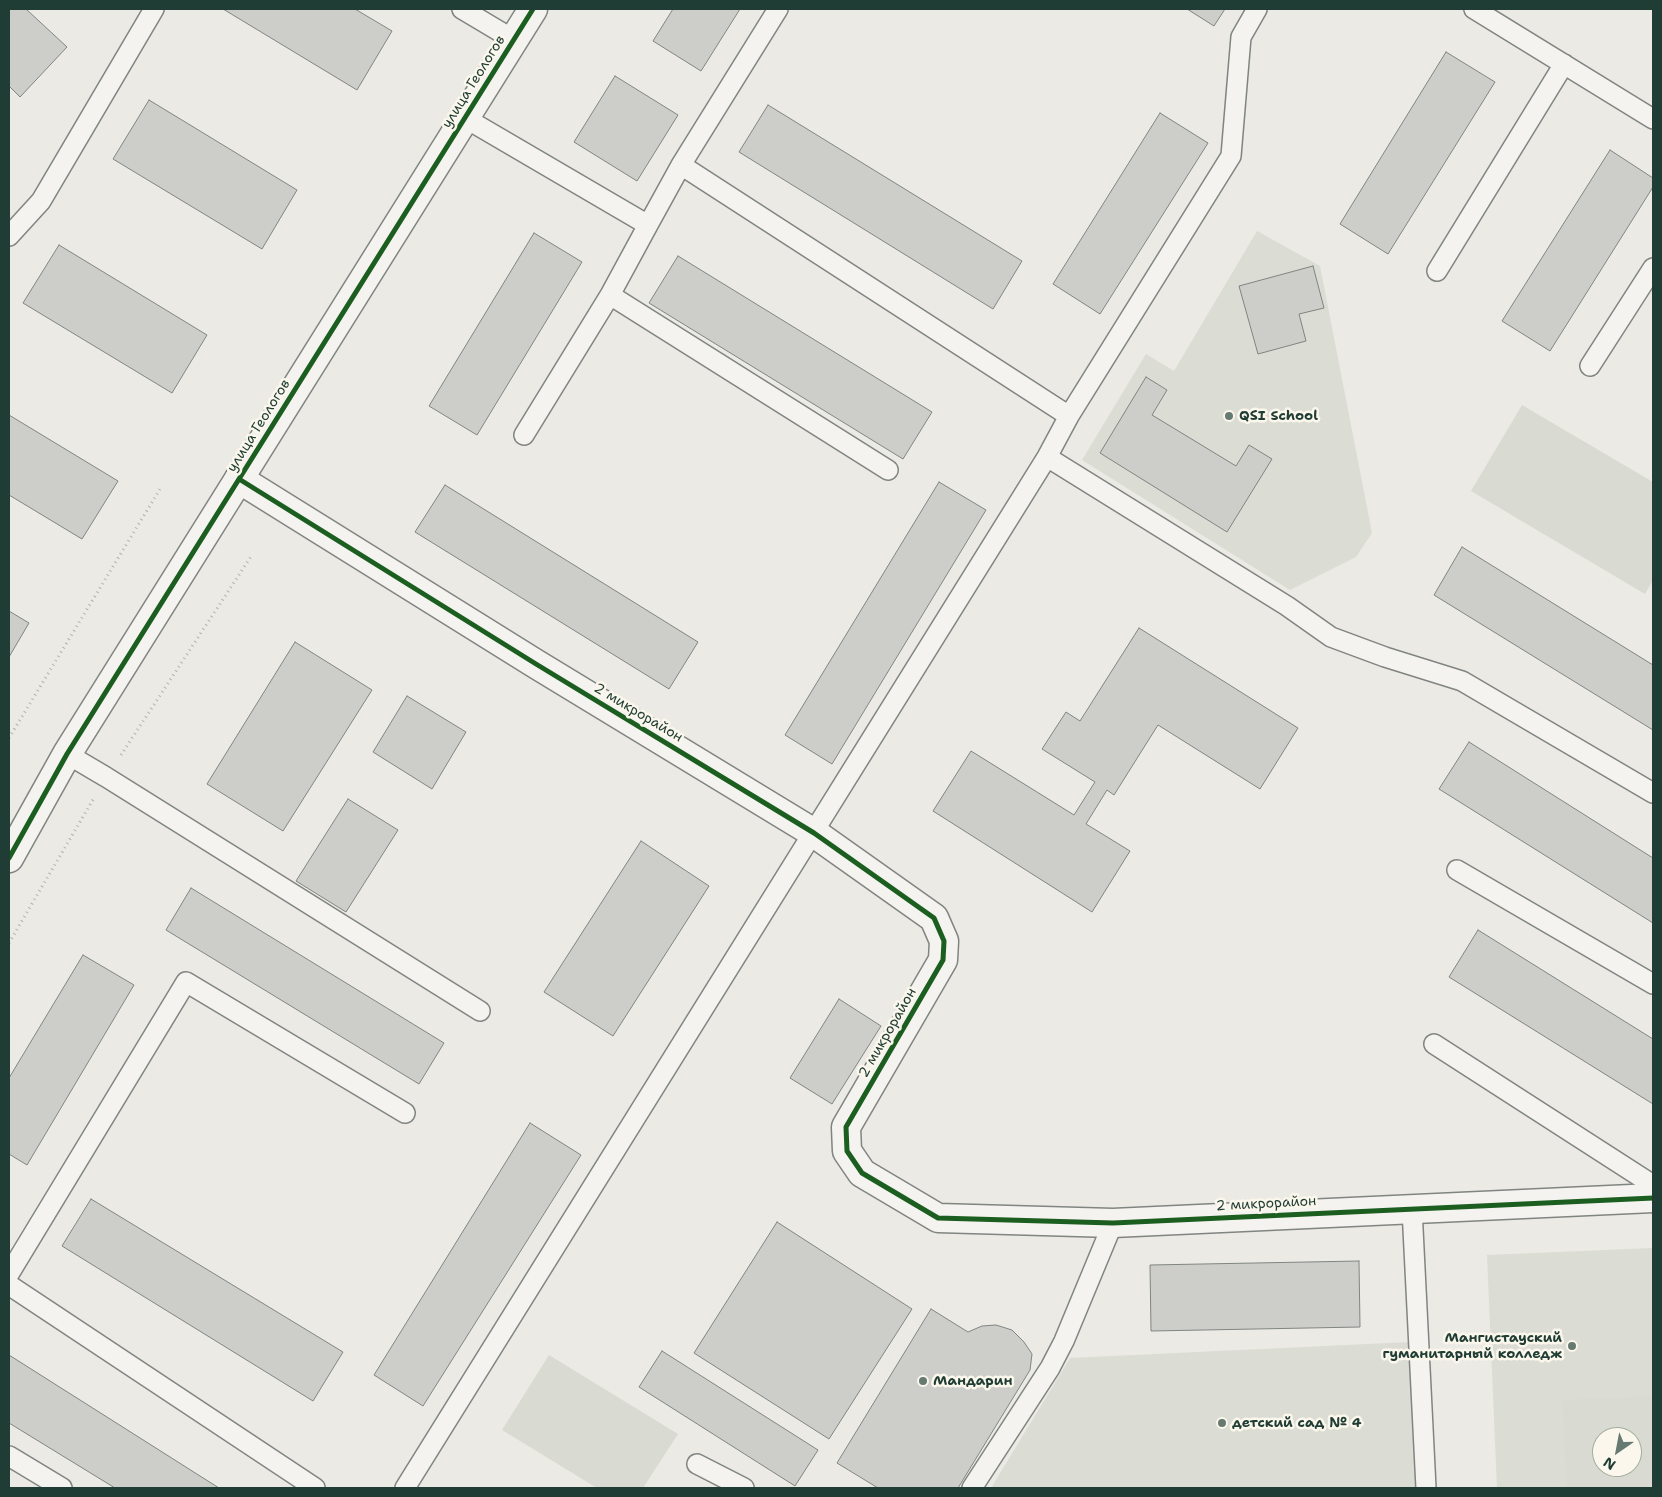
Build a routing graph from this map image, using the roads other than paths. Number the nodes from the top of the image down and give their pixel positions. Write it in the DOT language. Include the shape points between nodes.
graph roads {
  1 [pos="154,9"];
  2 [pos="462,9"];
  3 [pos="533,9"];
  4 [pos="778,9"];
  5 [pos="1257,9"];
  6 [pos="1474,9"];
  7 [pos="514,40"];
  8 [pos="1564,64"];
  9 [pos="465,118"];
  10 [pos="1653,119"];
  11 [pos="680,166"];
  12 [pos="648,225"];
  13 [pos="9,236"];
  14 [pos="1653,268"];
  15 [pos="1437,270"];
  16 [pos="610,295"];
  17 [pos="1590,366"];
  18 [pos="1070,416"];
  19 [pos="524,435"];
  20 [pos="1047,458"];
  21 [pos="888,470"];
  22 [pos="239,479"];
  23 [pos="67,754"];
  24 [pos="1653,793"];
  25 [pos="814,832"];
  26 [pos="9,858"];
  27 [pos="1457,870"];
  28 [pos="1653,984"];
  29 [pos="480,1011"];
  30 [pos="1434,1044"];
  31 [pos="405,1113"];
  32 [pos="1653,1185"];
  33 [pos="1653,1198"];
  34 [pos="1412,1209"];
  35 [pos="1113,1223"];
  36 [pos="9,1274"];
  37 [pos="9,1285"];
  38 [pos="9,1456"];
  39 [pos="697,1464"];
  40 [pos="62,1488"];
  41 [pos="315,1488"];
  42 [pos="405,1488"];
  43 [pos="744,1488"];
  44 [pos="972,1488"];
  45 [pos="1426,1488"];
  1 -- 13 [label="lane" via="41,201"];
  2 -- 7 [label="lane"];
  3 -- 7 [label="street, улица Геологов"];
  4 -- 11 [label="lane"];
  5 -- 18 [label="lane" via="1241,36 1231,156"];
  6 -- 8 [label="lane"];
  7 -- 9 [label="street, улица Геологов"];
  8 -- 10 [label="lane"];
  8 -- 15 [label="lane"];
  9 -- 12 [label="lane"];
  9 -- 22 [label="street, улица Геологов"];
  11 -- 12 [label="lane"];
  11 -- 18 [label="lane"];
  12 -- 16 [label="lane"];
  14 -- 17 [label="lane"];
  16 -- 19 [label="lane"];
  16 -- 21 [label="lane"];
  18 -- 20 [label="lane"];
  20 -- 24 [label="lane" via="1332,637 1462,681"];
  20 -- 25 [label="lane"];
  22 -- 23 [label="street, улица Геологов"];
  22 -- 25 [label="street, 2 микрорайон"];
  23 -- 26 [label="street, улица Геологов"];
  23 -- 29 [label="lane"];
  25 -- 35 [label="street, 2 микрорайон" via="934,918 944,941 943,960 846,1127 847,1151 862,1173 938,1218"];
  25 -- 42 [label="lane"];
  27 -- 28 [label="lane"];
  30 -- 32 [label="lane"];
  31 -- 36 [label="lane" via="186,982"];
  33 -- 34 [label="street, 2 микрорайон"];
  34 -- 35 [label="street, 2 микрорайон"];
  34 -- 45 [label="lane"];
  35 -- 44 [label="lane" via="1050,1368"];
  37 -- 41 [label="lane"];
  38 -- 40 [label="lane"];
  39 -- 43 [label="lane"];
}
